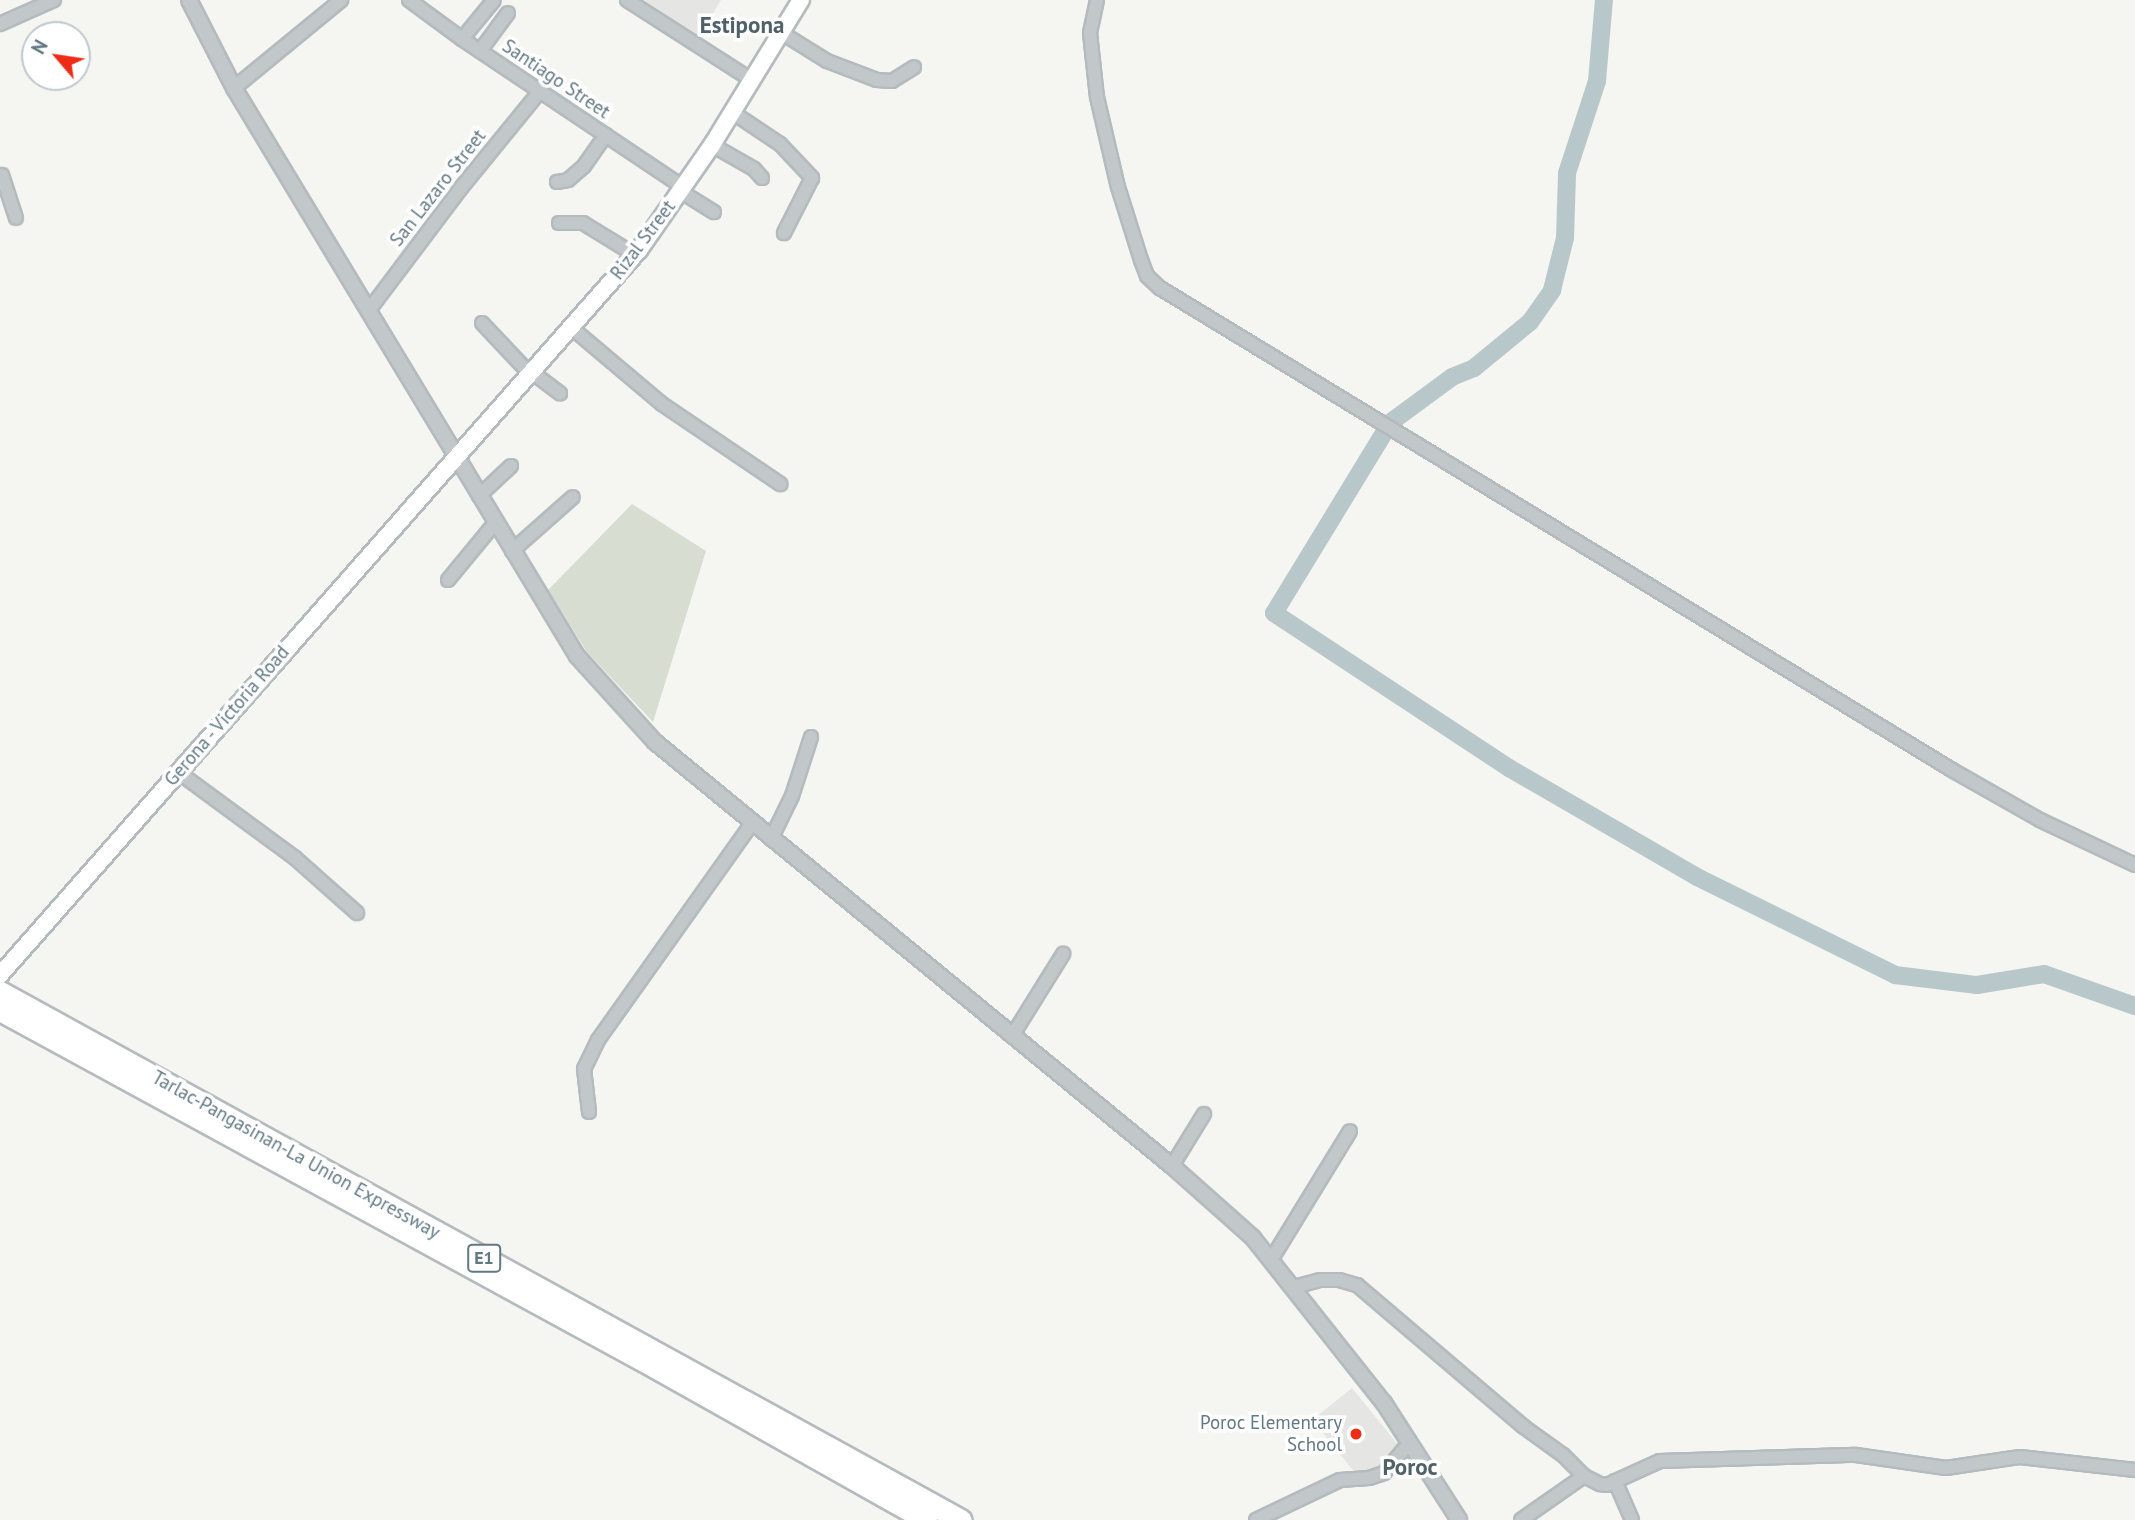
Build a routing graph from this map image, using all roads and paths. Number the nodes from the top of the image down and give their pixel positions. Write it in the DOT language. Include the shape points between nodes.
graph roads {
  1 [pos="54,0"];
  2 [pos="190,0"];
  3 [pos="341,0"];
  4 [pos="409,0"];
  5 [pos="495,0"];
  6 [pos="627,0"];
  7 [pos="802,0"];
  8 [pos="1097,0"];
  9 [pos="508,13"];
  10 [pos="0,24"];
  11 [pos="782,33"];
  12 [pos="462,40"];
  13 [pos="480,51"];
  14 [pos="914,67"];
  15 [pos="752,81"];
  16 [pos="234,88"];
  17 [pos="540,91"];
  18 [pos="733,113"];
  19 [pos="606,135"];
  20 [pos="712,145"];
  21 [pos="1,173"];
  22 [pos="762,178"];
  23 [pos="557,182"];
  24 [pos="681,189"];
  25 [pos="715,212"];
  26 [pos="16,218"];
  27 [pos="559,223"];
  28 [pos="784,233"];
  29 [pos="635,255"];
  30 [pos="369,310"];
  31 [pos="482,323"];
  32 [pos="573,329"];
  33 [pos="532,374"];
  34 [pos="561,393"];
  35 [pos="456,458"];
  36 [pos="511,466"];
  37 [pos="780,484"];
  38 [pos="479,496"];
  39 [pos="573,498"];
  40 [pos="495,523"];
  41 [pos="512,551"];
  42 [pos="448,580"];
  43 [pos="811,737"];
  44 [pos="178,772"];
  45 [pos="752,823"];
  46 [pos="771,839"];
  47 [pos="2135,865"];
  48 [pos="358,913"];
  49 [pos="1063,954"];
  50 [pos="0,975"];
  51 [pos="2,999"];
  52 [pos="1012,1036"];
  53 [pos="589,1112"];
  54 [pos="1204,1114"];
  55 [pos="1350,1132"];
  56 [pos="1172,1166"];
  57 [pos="1271,1260"];
  58 [pos="1294,1287"];
  59 [pos="1410,1442"];
  60 [pos="2135,1470"];
  61 [pos="1584,1476"];
  62 [pos="1615,1482"];
  63 [pos="926,1520"];
  64 [pos="961,1520"];
  65 [pos="1256,1520"];
  66 [pos="1459,1520"];
  67 [pos="1521,1520"];
  68 [pos="1632,1520"];
  1 -- 10 [label="street"];
  2 -- 16 [label="street"];
  3 -- 16 [label="street"];
  4 -- 12 [label="street, Santiago Street"];
  5 -- 12 [label="street"];
  6 -- 15 [label="street"];
  7 -- 11 [label="main road, Rizal Street"];
  8 -- 47 [label="street" via="1090,33 1097,97 1141,260 1147,276 1160,288 1952,770 2040,820"];
  9 -- 13 [label="street"];
  11 -- 14 [label="street" via="827,61 877,80 892,81"];
  11 -- 15 [label="main road, Rizal Street"];
  12 -- 13 [label="street, Santiago Street"];
  13 -- 17 [label="street, Santiago Street"];
  15 -- 18 [label="main road, Rizal Street"];
  16 -- 30 [label="street"];
  17 -- 19 [label="street, Santiago Street"];
  17 -- 30 [label="street, San Lazaro Street"];
  18 -- 20 [label="main road, Rizal Street"];
  18 -- 28 [label="street" via="780,144 812,178"];
  19 -- 23 [label="street" via="584,166 568,180"];
  19 -- 24 [label="street, Santiago Street"];
  20 -- 22 [label="street"];
  20 -- 24 [label="main road, Rizal Street"];
  21 -- 26 [label="street"];
  24 -- 25 [label="street, Santiago Street"];
  24 -- 29 [label="main road, Rizal Street"];
  27 -- 29 [label="street" via="583,223"];
  29 -- 32 [label="main road, Rizal Street"];
  30 -- 35 [label="street"];
  31 -- 33 [label="street"];
  32 -- 33 [label="main road, Rizal Street"];
  32 -- 37 [label="street" via="662,404"];
  33 -- 34 [label="street"];
  33 -- 35 [label="main road, Rizal Street"];
  35 -- 38 [label="street"];
  35 -- 44 [label="main road, Gerona - Victoria Road"];
  36 -- 38 [label="street"];
  38 -- 40 [label="street"];
  39 -- 41 [label="street"];
  40 -- 41 [label="street"];
  40 -- 42 [label="street"];
  41 -- 45 [label="street" via="577,656 630,718"];
  43 -- 46 [label="street" via="792,796"];
  44 -- 48 [label="street" via="295,858"];
  44 -- 50 [label="main road, Gerona - Victoria Road"];
  45 -- 46 [label="street"];
  45 -- 53 [label="street" via="598,1040 584,1069"];
  46 -- 52 [label="street"];
  49 -- 52 [label="street"];
  51 -- 63 [label="highway, Tarlac-Pangasinan-La Union Expressway / E1"];
  51 -- 64 [label="highway, Tarlac-Pangasinan-La Union Expressway / E1"];
  52 -- 56 [label="street"];
  54 -- 56 [label="street"];
  55 -- 57 [label="street"];
  56 -- 57 [label="street" via="1253,1238"];
  57 -- 58 [label="street"];
  58 -- 59 [label="street"];
  58 -- 61 [label="street" via="1320,1280 1357,1285"];
  59 -- 65 [label="street" via="1384,1473 1340,1480"];
  59 -- 66 [label="street"];
  60 -- 62 [label="street" via="2020,1457 1946,1468 1845,1456 1660,1461"];
  61 -- 62 [label="street" via="1607,1485"];
  61 -- 67 [label="street"];
  62 -- 68 [label="street"];
}
